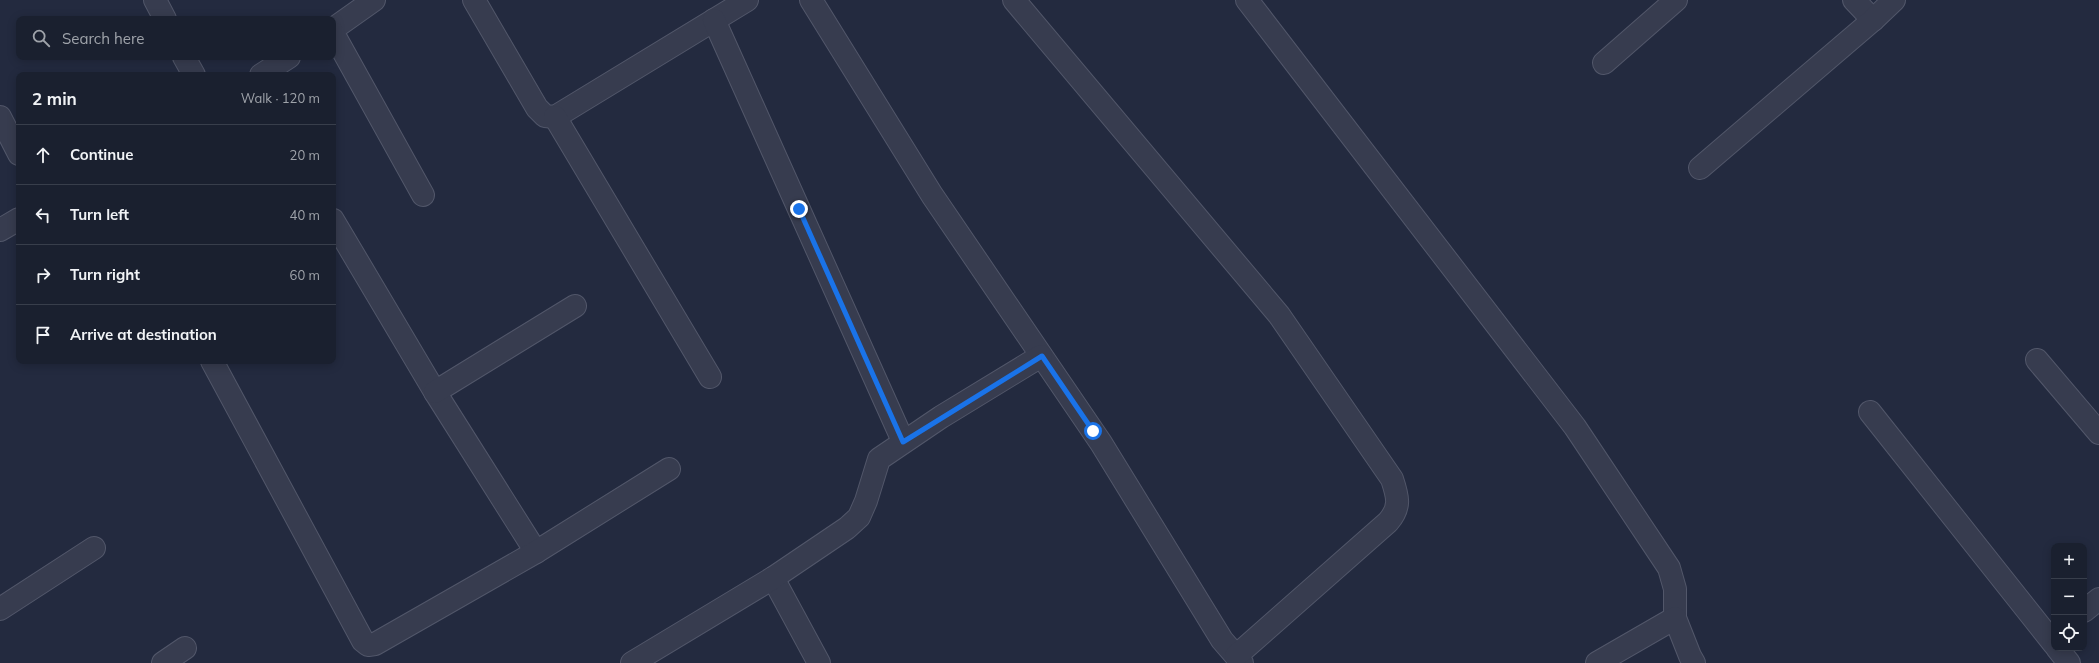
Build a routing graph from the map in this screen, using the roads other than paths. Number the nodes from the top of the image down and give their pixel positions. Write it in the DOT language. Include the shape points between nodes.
graph roads {
  1 [pos="155,0"];
  2 [pos="374,0"];
  3 [pos="474,0"];
  4 [pos="746,0"];
  5 [pos="811,0"];
  6 [pos="1014,0"];
  7 [pos="1247,0"];
  8 [pos="1676,0"];
  9 [pos="1854,0"];
  10 [pos="1894,0"];
  11 [pos="352,7"];
  12 [pos="163,16"];
  13 [pos="714,20"];
  14 [pos="1873,20"];
  15 [pos="336,26"];
  16 [pos="336,38"];
  17 [pos="186,60"];
  18 [pos="284,60"];
  19 [pos="1604,63"];
  20 [pos="192,72"];
  21 [pos="266,72"];
  22 [pos="555,116"];
  23 [pos="0,117"];
  24 [pos="16,148"];
  25 [pos="1700,168"];
  26 [pos="423,195"];
  27 [pos="16,221"];
  28 [pos="336,225"];
  29 [pos="0,230"];
  30 [pos="575,306"];
  31 [pos="1042,356"];
  32 [pos="2038,360"];
  33 [pos="214,364"];
  34 [pos="710,377"];
  35 [pos="436,392"];
  36 [pos="1870,412"];
  37 [pos="2099,433"];
  38 [pos="903,442"];
  39 [pos="669,469"];
  40 [pos="94,548"];
  41 [pos="536,552"];
  42 [pos="773,578"];
  43 [pos="2099,599"];
  44 [pos="0,609"];
  45 [pos="2087,609"];
  46 [pos="1675,618"];
  47 [pos="2051,637"];
  48 [pos="185,648"];
  49 [pos="2061,651"];
  50 [pos="1239,660"];
  51 [pos="163,663"];
  52 [pos="632,663"];
  53 [pos="819,663"];
  54 [pos="1597,663"];
  55 [pos="1694,663"];
  56 [pos="2069,663"];
  1 -- 12 [label="street"];
  2 -- 11 [label="street"];
  3 -- 22 [label="street" via="537,108 545,116"];
  4 -- 13 [label="street"];
  5 -- 31 [label="street" via="932,196"];
  6 -- 50 [label="street" via="1279,315 1392,479 1397,496 1396,513"];
  7 -- 46 [label="street" via="1575,427 1669,568 1675,589"];
  8 -- 19 [label="street"];
  9 -- 14 [label="street"];
  10 -- 14 [label="street"];
  11 -- 15 [label="street"];
  13 -- 22 [label="street"];
  13 -- 38 [label="street"];
  14 -- 25 [label="street"];
  16 -- 26 [label="street"];
  17 -- 20 [label="street"];
  18 -- 21 [label="street"];
  22 -- 34 [label="street"];
  23 -- 24 [label="street"];
  27 -- 29 [label="street"];
  28 -- 35 [label="street"];
  30 -- 35 [label="street"];
  31 -- 38 [label="street"];
  31 -- 50 [label="street" via="1102,443 1222,640"];
  32 -- 37 [label="street"];
  33 -- 41 [label="street" via="363,641 368,645 375,644"];
  35 -- 41 [label="street"];
  36 -- 47 [label="street"];
  38 -- 42 [label="street" via="879,460 859,517 847,528"];
  39 -- 41 [label="street"];
  40 -- 44 [label="street"];
  42 -- 52 [label="street"];
  42 -- 53 [label="street"];
  43 -- 45 [label="street"];
  46 -- 54 [label="street"];
  46 -- 55 [label="street"];
  48 -- 51 [label="street"];
  49 -- 56 [label="street"];
}
